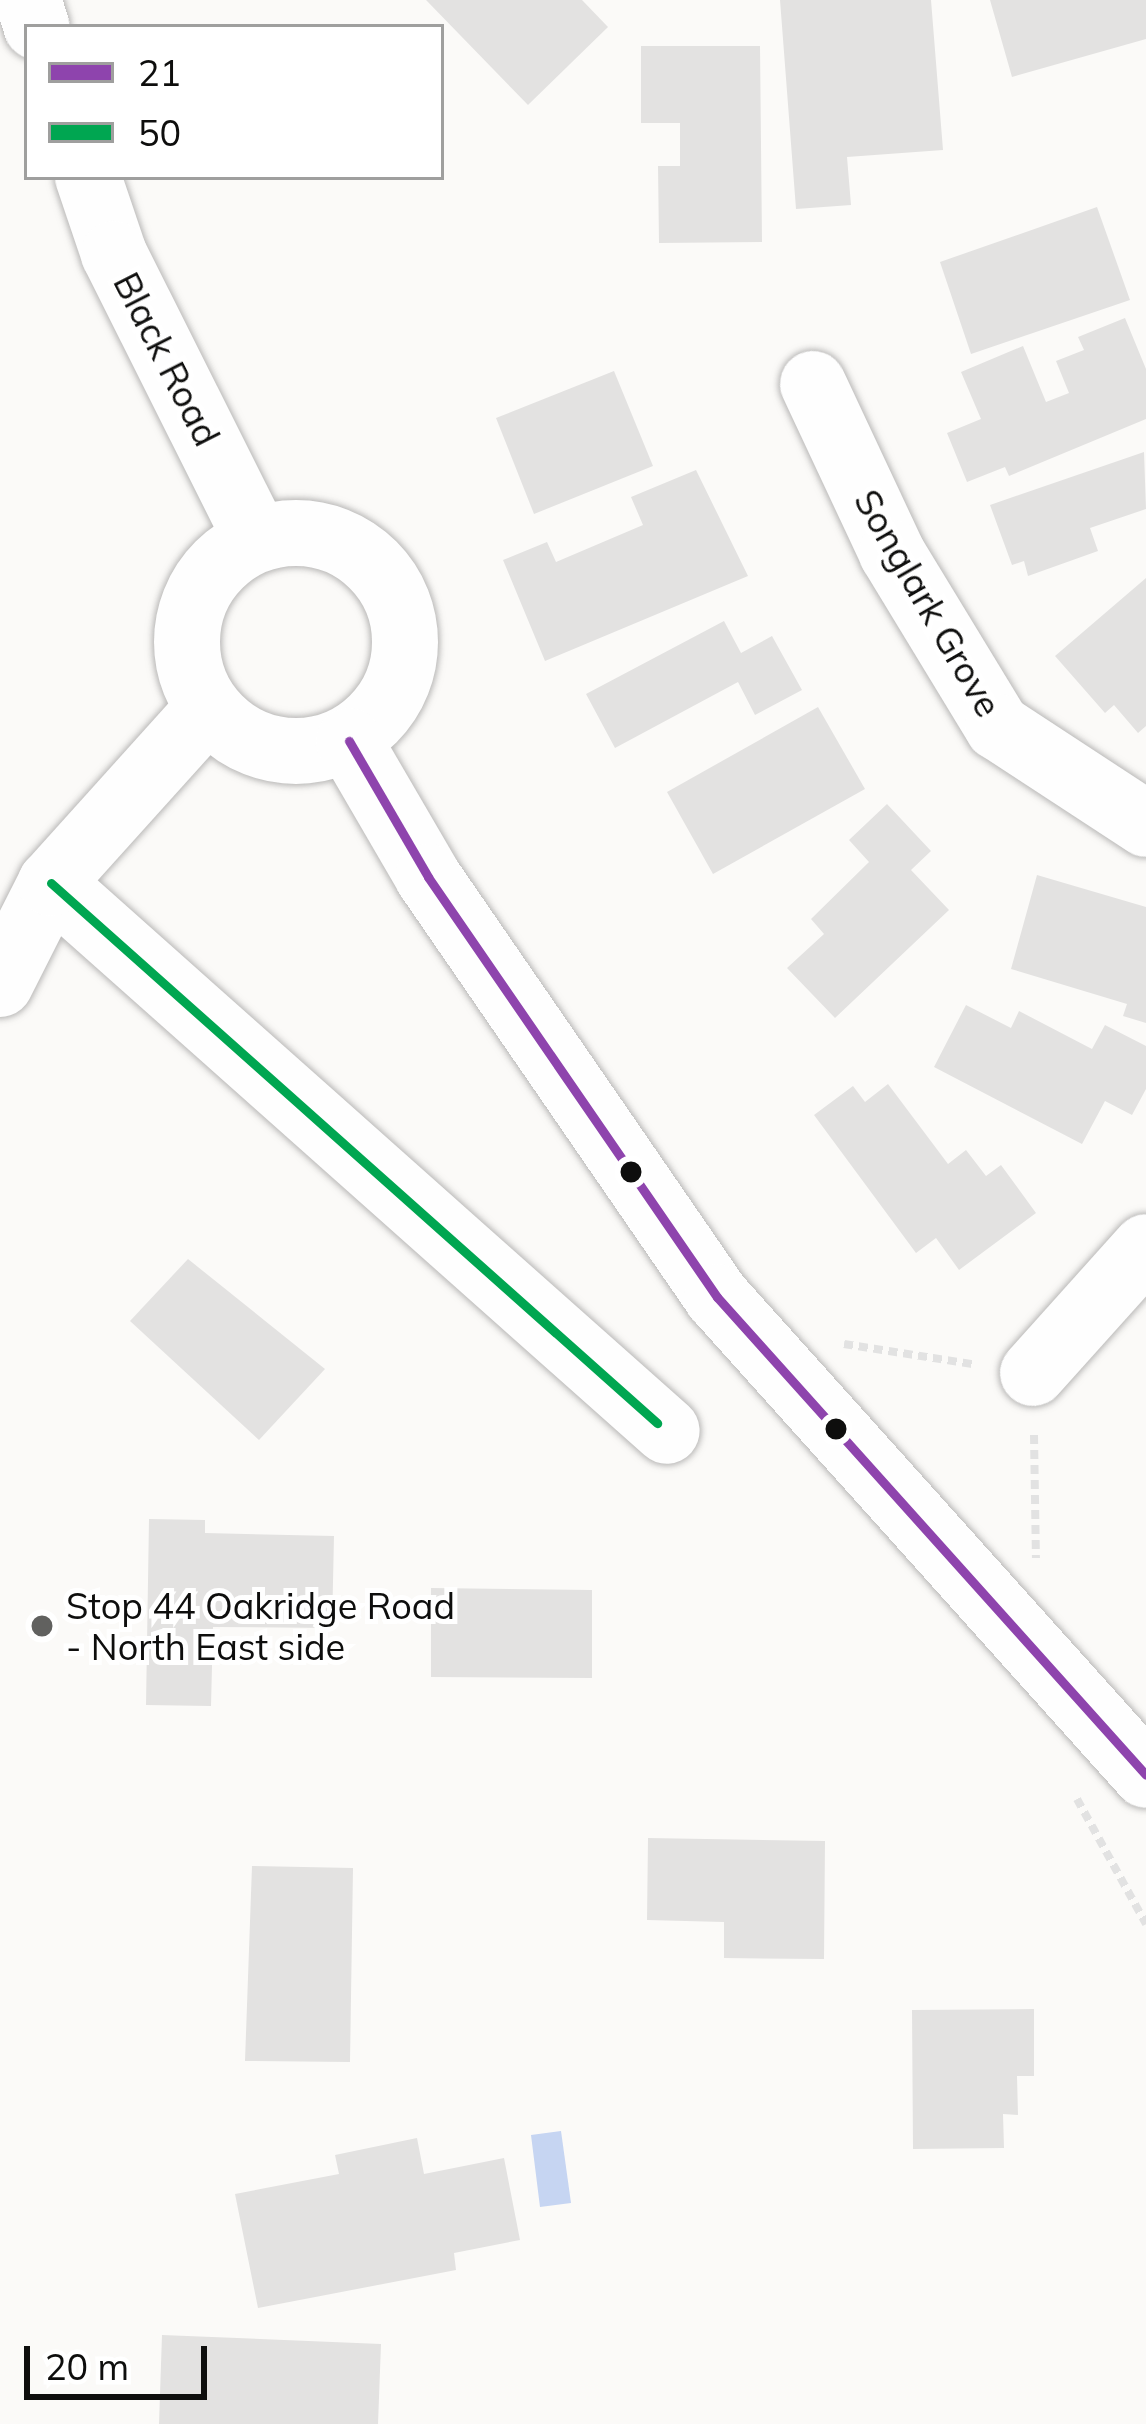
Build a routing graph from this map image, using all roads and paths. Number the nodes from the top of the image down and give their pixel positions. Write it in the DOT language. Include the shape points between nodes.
graph roads {
  1 [pos="89,180"];
  2 [pos="813,384"];
  3 [pos="256,536"];
  4 [pos="207,710"];
  5 [pos="349,741"];
  6 [pos="1146,824"];
  7 [pos="26,894"];
  8 [pos="0,983"];
  9 [pos="1146,1247"];
  10 [pos="742,1327"];
  11 [pos="1033,1373"];
  12 [pos="667,1431"];
  13 [pos="1037,1664"];
  14 [pos="1146,1775"];
  1 -- 3 [label="main road, Black Road" via="114,254"];
  2 -- 6 [label="main road, Songlark Grove" via="892,554 998,727"];
  3 -- 4 [label="main road" via="197,586 185,663"];
  3 -- 5 [label="main road" via="313,530 377,564 406,619 400,684"];
  4 -- 5 [label="main road" via="253,746 302,754"];
  4 -- 7 [label="main road"];
  5 -- 10 [label="main road" via="428,877"];
  7 -- 8 [label="main road"];
  7 -- 12 [label="main road"];
  9 -- 11 [label="main road"];
  10 -- 11 [label="path"];
  10 -- 13 [label="main road"];
  11 -- 13 [label="path"];
  13 -- 14 [label="main road"];
}
